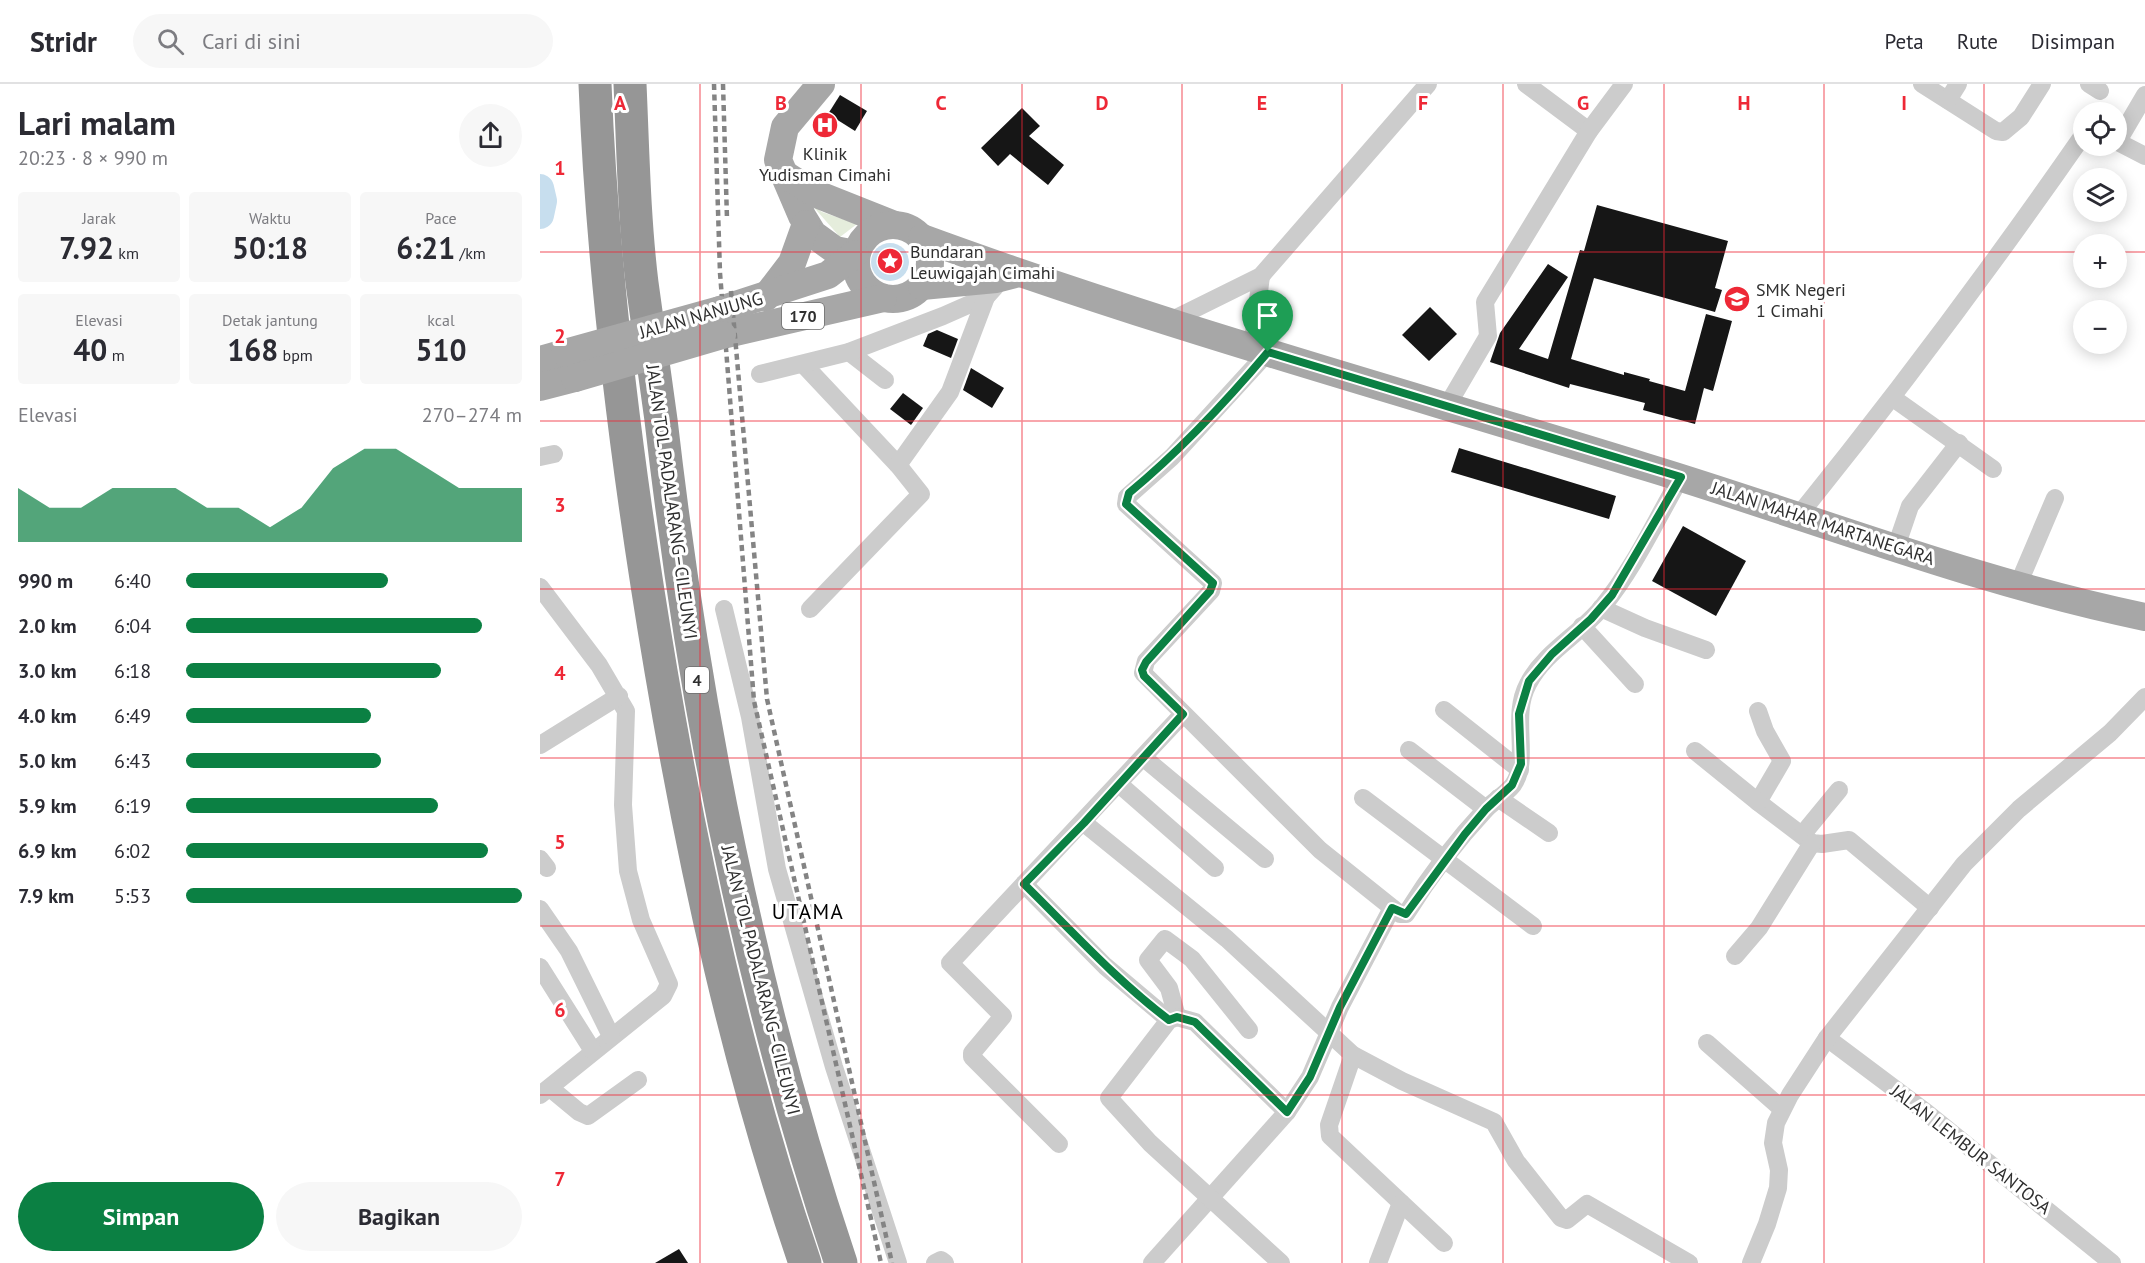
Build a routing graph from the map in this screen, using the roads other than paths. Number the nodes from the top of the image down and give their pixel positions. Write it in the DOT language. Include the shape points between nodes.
graph roads {
  1 [pos="595,84"];
  2 [pos="630,84"];
  3 [pos="821,84"];
  4 [pos="1428,84"];
  5 [pos="1526,84"];
  6 [pos="1624,84"];
  7 [pos="1922,84"];
  8 [pos="1958,84"];
  9 [pos="2042,84"];
  10 [pos="2138,91"];
  11 [pos="1948,100"];
  12 [pos="2127,117"];
  13 [pos="1589,132"];
  14 [pos="2127,146"];
  15 [pos="2073,150"];
  16 [pos="2145,156"];
  17 [pos="784,174"];
  18 [pos="806,224"];
  19 [pos="892,224"];
  20 [pos="922,237"];
  21 [pos="855,254"];
  22 [pos="1261,276"];
  23 [pos="1001,283"];
  24 [pos="922,286"];
  25 [pos="766,297"];
  26 [pos="883,298"];
  27 [pos="721,322"];
  28 [pos="1168,322"];
  29 [pos="1260,350"];
  30 [pos="849,352"];
  31 [pos="560,364"];
  32 [pos="804,365"];
  33 [pos="760,374"];
  34 [pos="885,380"];
  35 [pos="540,387"];
  36 [pos="1893,398"];
  37 [pos="1448,406"];
  38 [pos="1959,443"];
  39 [pos="898,465"];
  40 [pos="1992,469"];
  41 [pos="1681,477"];
  42 [pos="2055,498"];
  43 [pos="1799,515"];
  44 [pos="1896,547"];
  45 [pos="2018,585"];
  46 [pos="540,587"];
  47 [pos="1601,608"];
  48 [pos="724,609"];
  49 [pos="810,609"];
  50 [pos="2145,617"];
  51 [pos="1582,626"];
  52 [pos="1706,650"];
  53 [pos="1635,684"];
  54 [pos="618,696"];
  55 [pos="2145,697"];
  56 [pos="1444,710"];
  57 [pos="1758,711"];
  58 [pos="1183,714"];
  59 [pos="543,737"];
  60 [pos="1409,750"];
  61 [pos="1695,752"];
  62 [pos="1144,758"];
  63 [pos="1520,770"];
  64 [pos="1119,784"];
  65 [pos="1839,790"];
  66 [pos="1363,798"];
  67 [pos="1758,802"];
  68 [pos="1492,803"];
  69 [pos="1084,823"];
  70 [pos="1549,833"];
  71 [pos="1807,839"];
  72 [pos="1265,859"];
  73 [pos="1444,860"];
  74 [pos="1215,868"];
  75 [pos="1024,884"];
  76 [pos="1392,908"];
  77 [pos="1930,908"];
  78 [pos="540,909"];
  79 [pos="1533,926"];
  80 [pos="1735,956"];
  81 [pos="540,968"];
  82 [pos="1173,1019"];
  83 [pos="1249,1030"];
  84 [pos="1329,1035"];
  85 [pos="611,1036"];
  86 [pos="1827,1038"];
  87 [pos="1707,1043"];
  88 [pos="593,1051"];
  89 [pos="1353,1055"];
  90 [pos="638,1080"];
  91 [pos="545,1092"];
  92 [pos="1782,1109"];
  93 [pos="1287,1112"];
  94 [pos="1059,1144"];
  95 [pos="1210,1199"];
  96 [pos="1401,1203"];
  97 [pos="1444,1243"];
  98 [pos="805,1263"];
  99 [pos="841,1263"];
  100 [pos="898,1263"];
  101 [pos="935,1263"];
  102 [pos="945,1263"];
  103 [pos="1152,1263"];
  104 [pos="1281,1263"];
  105 [pos="1378,1263"];
  106 [pos="1689,1263"];
  107 [pos="1751,1263"];
  108 [pos="2112,1263"];
  1 -- 98 [label="highway, JALAN TOL PADALARANG–CILEUNYI / 4" via="601,217 622,422 675,757 719,967 750,1085"];
  2 -- 99 [label="highway, JALAN TOL PADALARANG–CILEUNYI / 4" via="642,281 676,550 710,754 732,869 783,1076"];
  3 -- 17 [label="main road" via="785,127 778,160"];
  4 -- 22 [label="street"];
  5 -- 13 [label="street"];
  6 -- 13 [label="street"];
  7 -- 11 [label="street"];
  8 -- 11 [label="street"];
  9 -- 11 [label="street" via="2021,117 2003,132"];
  10 -- 12 [label="street"];
  13 -- 37 [label="street" via="1485,302 1488,336"];
  14 -- 16 [label="street"];
  15 -- 36 [label="street"];
  17 -- 18 [label="main road"];
  17 -- 19 [label="main road" via="814,193"];
  18 -- 21 [label="main road" via="835,250"];
  18 -- 25 [label="main road, 170" via="792,263"];
  19 -- 20 [label="main road" via="914,230"];
  19 -- 21 [label="main road, 170" via="867,236"];
  20 -- 23 [label="main road, JALAN MAHAR MARTANEGARA"];
  20 -- 24 [label="main road" via="931,262"];
  21 -- 25 [label="main road, JALAN NANJUNG / 170" via="828,275"];
  21 -- 26 [label="main road" via="859,277 869,290"];
  22 -- 28 [label="street"];
  22 -- 29 [label="street"];
  23 -- 24 [label="main road, JALAN MAHAR MARTANEGARA"];
  23 -- 28 [label="main road, JALAN MAHAR MARTANEGARA"];
  23 -- 30 [label="street"];
  23 -- 39 [label="street" via="954,385"];
  24 -- 26 [label="main road, 170" via="904,298"];
  25 -- 27 [label="main road, JALAN NANJUNG / 170"];
  26 -- 27 [label="main road, JALAN NANJUNG / 170"];
  27 -- 31 [label="main road, JALAN NANJUNG / 170, bridge"];
  28 -- 29 [label="main road, JALAN MAHAR MARTANEGARA"];
  29 -- 37 [label="main road, JALAN MAHAR MARTANEGARA"];
  29 -- 58 [label="street" via="1211,418 1129,493 1126,501 1213,583 1142,670"];
  30 -- 32 [label="street"];
  30 -- 34 [label="street"];
  31 -- 35 [label="main road, JALAN NANJUNG / 170"];
  32 -- 33 [label="street"];
  32 -- 39 [label="street"];
  36 -- 38 [label="street"];
  36 -- 43 [label="street"];
  37 -- 41 [label="main road, JALAN MAHAR MARTANEGARA"];
  38 -- 40 [label="street"];
  38 -- 44 [label="street" via="1910,507"];
  39 -- 49 [label="street" via="920,491 920,498"];
  41 -- 43 [label="main road, JALAN MAHAR MARTANEGARA"];
  41 -- 47 [label="street"];
  42 -- 45 [label="street"];
  43 -- 44 [label="main road, JALAN MAHAR MARTANEGARA"];
  44 -- 45 [label="main road, JALAN MAHAR MARTANEGARA"];
  45 -- 50 [label="main road, JALAN MAHAR MARTANEGARA"];
  46 -- 54 [label="street"];
  47 -- 51 [label="street"];
  47 -- 52 [label="street"];
  48 -- 100 [label="street" via="750,717 777,869 834,1067"];
  51 -- 53 [label="street"];
  51 -- 63 [label="street" via="1540,666 1524,690 1519,714"];
  54 -- 59 [label="street"];
  54 -- 85 [label="street" via="627,721 623,805 627,871 641,920 669,984 663,996"];
  55 -- 77 [label="street" via="2110,733 2012,816 1965,864"];
  56 -- 63 [label="street"];
  57 -- 67 [label="street" via="1782,761"];
  58 -- 62 [label="street"];
  58 -- 76 [label="street" via="1320,850"];
  60 -- 68 [label="street"];
  61 -- 67 [label="street"];
  62 -- 64 [label="street"];
  62 -- 72 [label="street"];
  63 -- 68 [label="street" via="1512,785"];
  64 -- 69 [label="street"];
  64 -- 74 [label="street"];
  65 -- 71 [label="street"];
  66 -- 73 [label="street"];
  67 -- 71 [label="street"];
  68 -- 70 [label="street"];
  68 -- 73 [label="street"];
  69 -- 75 [label="street"];
  69 -- 84 [label="street" via="1227,939"];
  71 -- 77 [label="street" via="1822,844 1850,840"];
  71 -- 80 [label="street" via="1759,928"];
  73 -- 76 [label="street" via="1406,914"];
  73 -- 79 [label="street"];
  75 -- 82 [label="street" via="1105,966"];
  75 -- 94 [label="street" via="950,965 1004,1016 972,1057"];
  76 -- 84 [label="street"];
  77 -- 86 [label="street"];
  78 -- 85 [label="street" via="569,951"];
  81 -- 88 [label="street"];
  82 -- 83 [label="street" via="1169,988 1148,960 1165,939 1192,959"];
  82 -- 93 [label="street" via="1195,1022"];
  82 -- 95 [label="street" via="1110,1100"];
  84 -- 89 [label="street"];
  84 -- 93 [label="street" via="1310,1077"];
  85 -- 88 [label="street"];
  86 -- 92 [label="street"];
  86 -- 108 [label="street, JALAN LEMBUR SANTOSA" via="1927,1113"];
  87 -- 92 [label="street"];
  88 -- 91 [label="street"];
  89 -- 96 [label="street" via="1329,1125 1330,1136"];
  89 -- 106 [label="street" via="1491,1119 1516,1161 1564,1219 1587,1204"];
  90 -- 91 [label="street" via="588,1116"];
  92 -- 107 [label="street" via="1773,1133 1778,1188"];
  93 -- 95 [label="street"];
  95 -- 103 [label="street"];
  95 -- 104 [label="street"];
  96 -- 97 [label="street"];
  96 -- 105 [label="street"];
  101 -- 102 [label="street"];
}
